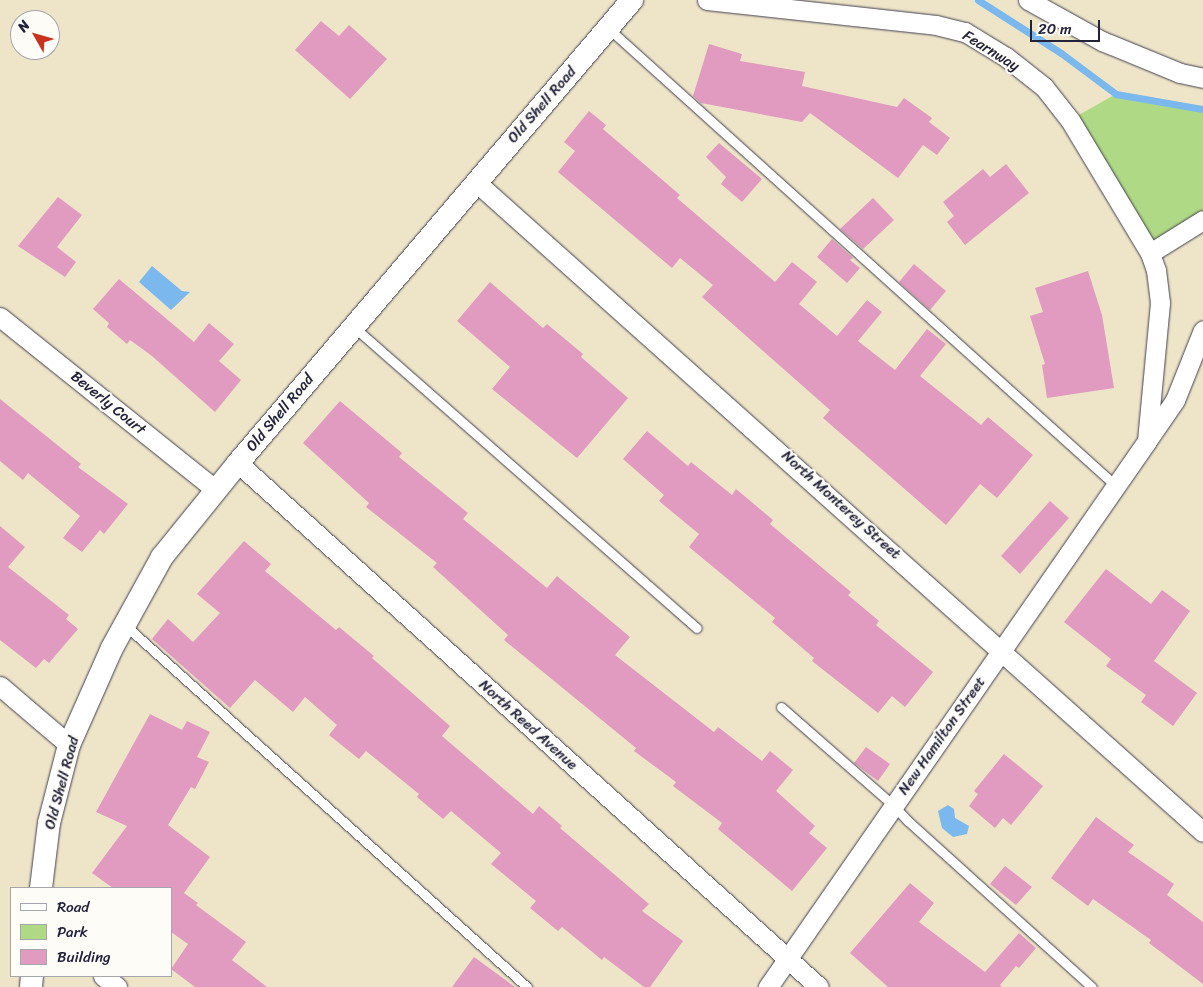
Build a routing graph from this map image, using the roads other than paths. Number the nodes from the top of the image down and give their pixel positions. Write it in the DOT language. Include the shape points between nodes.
graph roads {
  1 [pos="632,0"];
  2 [pos="707,0"];
  3 [pos="1028,0"];
  4 [pos="608,28"];
  5 [pos="1203,78"];
  6 [pos="476,182"];
  7 [pos="1203,220"];
  8 [pos="1150,253"];
  9 [pos="0,316"];
  10 [pos="354,326"];
  11 [pos="1203,330"];
  12 [pos="1147,441"];
  13 [pos="238,463"];
  14 [pos="1115,485"];
  15 [pos="216,489"];
  16 [pos="124,625"];
  17 [pos="697,628"];
  18 [pos="1002,649"];
  19 [pos="0,686"];
  20 [pos="781,707"];
  21 [pos="69,745"];
  22 [pos="893,804"];
  23 [pos="1203,832"];
  24 [pos="41,887"];
  25 [pos="787,958"];
  26 [pos="104,977"];
  27 [pos="117,987"];
  28 [pos="527,987"];
  29 [pos="768,987"];
  30 [pos="819,987"];
  31 [pos="1092,987"];
  1 -- 4 [label="street, Old Shell Road"];
  2 -- 8 [label="street, Fearnway" via="936,25 965,32 1044,87 1070,120"];
  3 -- 5 [label="street" via="1102,41 1180,73"];
  4 -- 6 [label="street, Old Shell Road"];
  4 -- 14 [label="lane"];
  6 -- 10 [label="street, Old Shell Road"];
  6 -- 18 [label="street, North Monterey Street"];
  7 -- 8 [label="street"];
  8 -- 12 [label="street, Fearnway" via="1156,270 1160,303"];
  9 -- 15 [label="street, Beverly Court"];
  10 -- 13 [label="street, Old Shell Road"];
  10 -- 17 [label="lane"];
  11 -- 12 [label="street" via="1175,400"];
  12 -- 14 [label="street"];
  13 -- 15 [label="street, Old Shell Road"];
  13 -- 25 [label="street, North Reed Avenue"];
  14 -- 18 [label="street, New Hamilton Street"];
  15 -- 16 [label="street, Old Shell Road" via="162,557"];
  16 -- 21 [label="street, Old Shell Road"];
  16 -- 28 [label="lane"];
  18 -- 22 [label="street, New Hamilton Street"];
  18 -- 23 [label="street, North Monterey Street"];
  19 -- 21 [label="street"];
  20 -- 22 [label="lane"];
  21 -- 24 [label="street, Old Shell Road" via="49,823"];
  22 -- 25 [label="street, New Hamilton Street"];
  22 -- 31 [label="lane"];
  25 -- 29 [label="street, New Hamilton Street"];
  25 -- 30 [label="street, North Reed Avenue"];
  26 -- 27 [label="street"];
}
